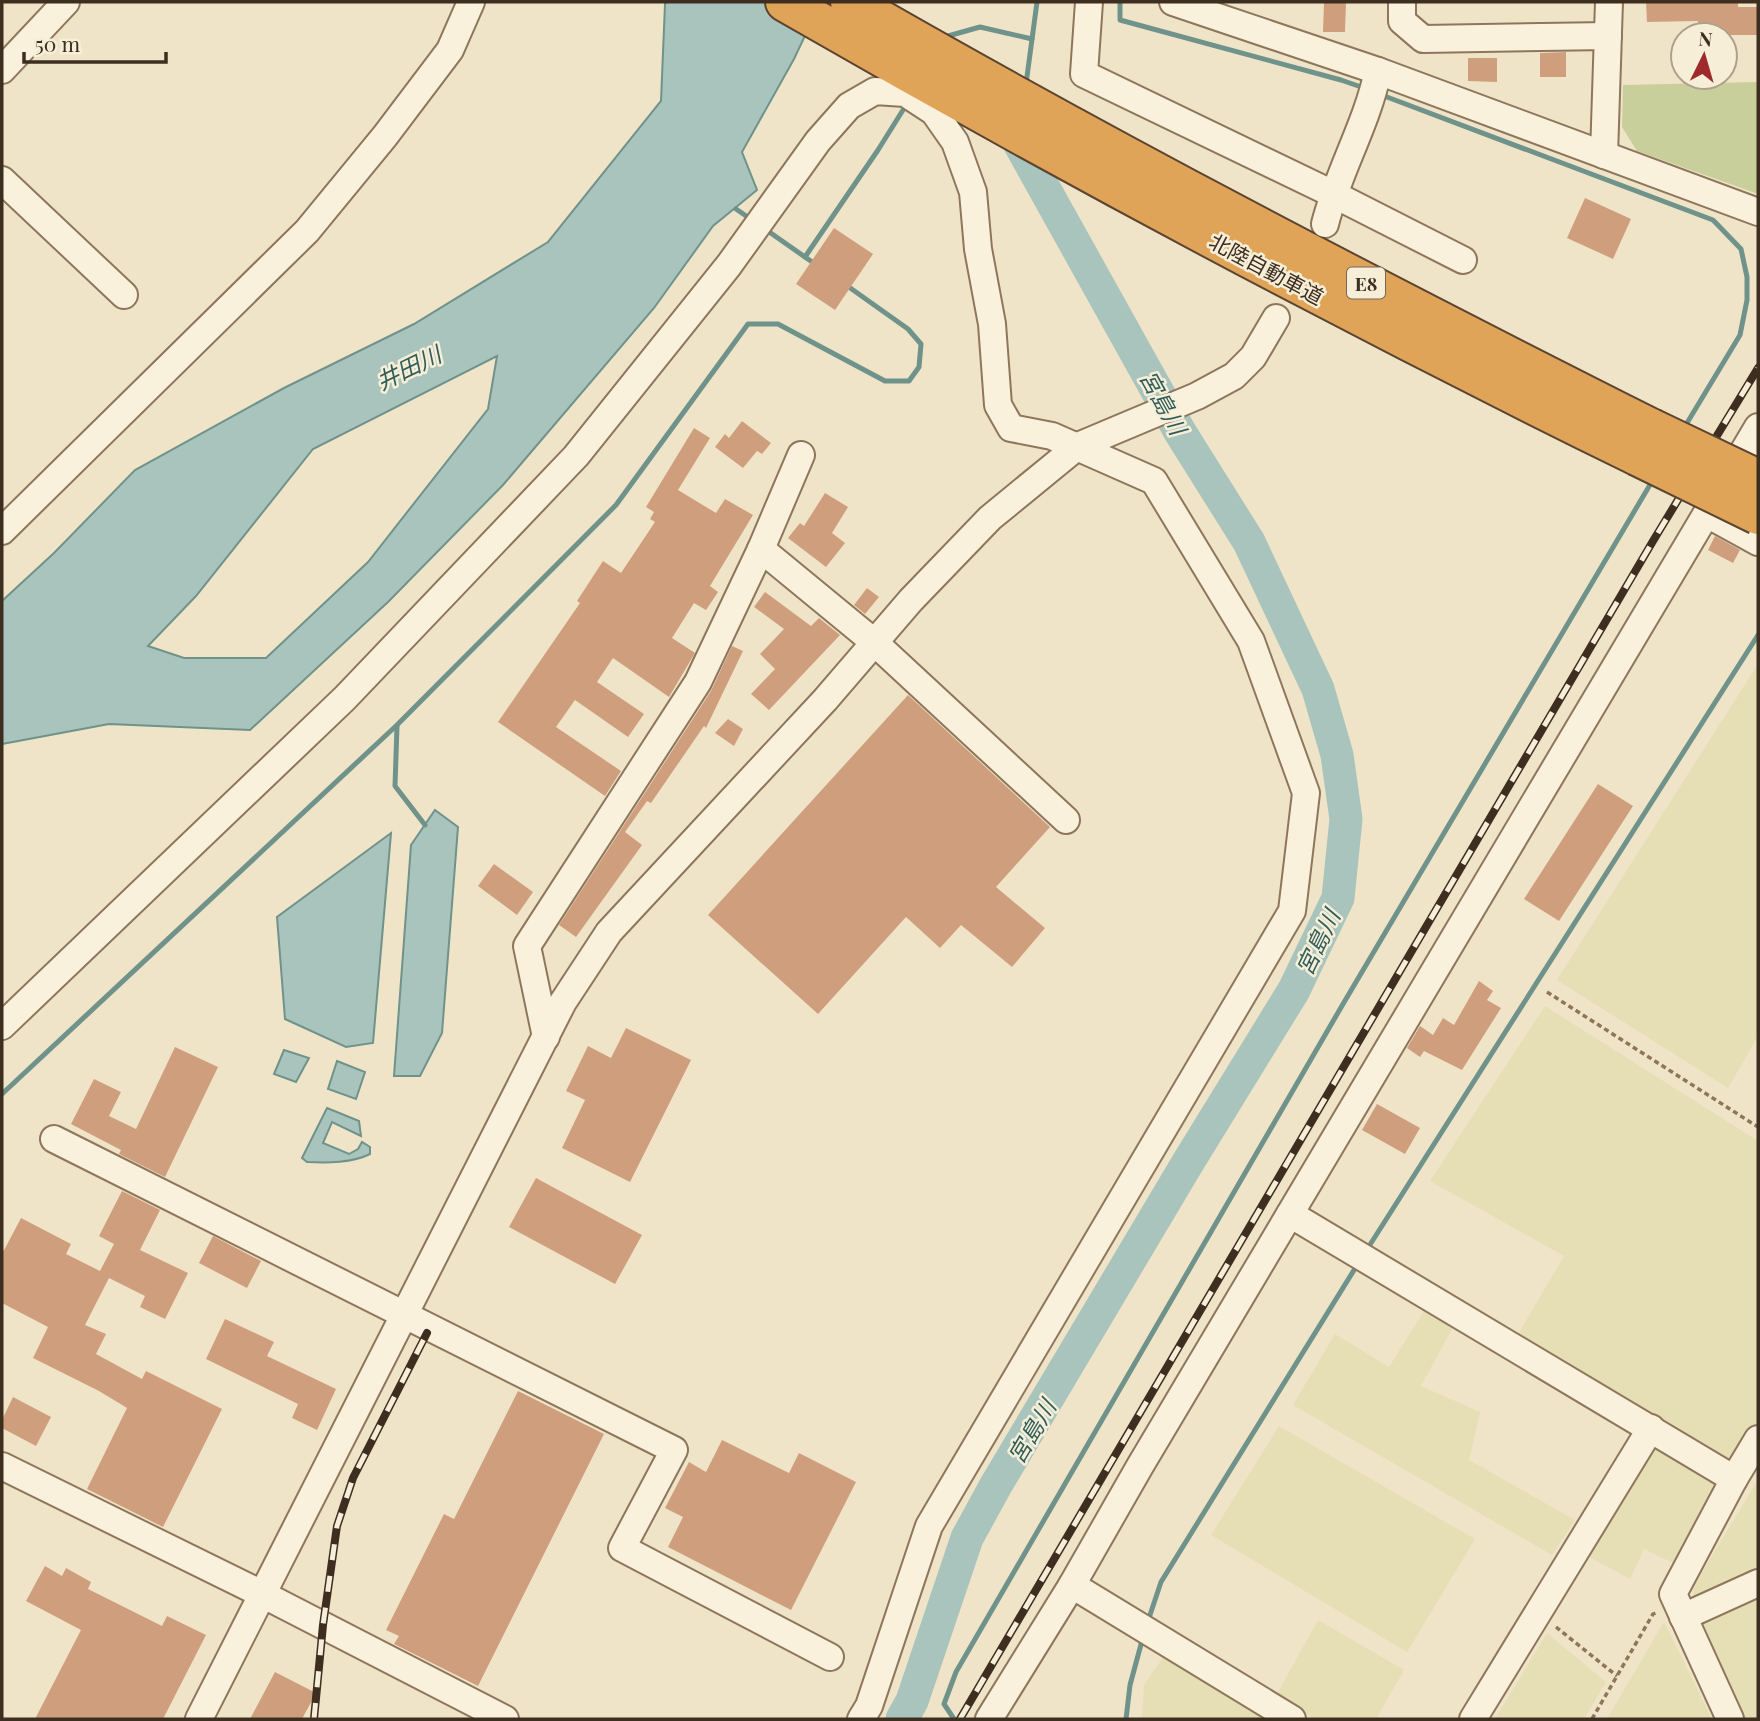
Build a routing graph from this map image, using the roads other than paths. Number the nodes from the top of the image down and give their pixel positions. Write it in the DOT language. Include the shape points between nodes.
graph roads {
  1 [pos="66,2"];
  2 [pos="471,2"];
  3 [pos="785,2"];
  4 [pos="850,2"];
  5 [pos="1089,2"];
  6 [pos="1173,2"];
  7 [pos="1402,2"];
  8 [pos="1609,2"];
  9 [pos="1207,8"];
  10 [pos="1608,36"];
  11 [pos="2,70"];
  12 [pos="1378,71"];
  13 [pos="1604,155"];
  14 [pos="2,180"];
  15 [pos="1333,194"];
  16 [pos="1758,212"];
  17 [pos="1325,224"];
  18 [pos="1463,260"];
  19 [pos="124,295"];
  20 [pos="1276,318"];
  21 [pos="1758,427"];
  22 [pos="1644,442"];
  23 [pos="1078,446"];
  24 [pos="801,455"];
  25 [pos="1754,462"];
  26 [pos="1707,514"];
  27 [pos="1758,515"];
  28 [pos="2,531"];
  29 [pos="1758,542"];
  30 [pos="761,549"];
  31 [pos="874,642"];
  32 [pos="1066,820"];
  33 [pos="2,1026"];
  34 [pos="546,1037"];
  35 [pos="54,1139"];
  36 [pos="1290,1214"];
  37 [pos="403,1316"];
  38 [pos="1651,1428"];
  39 [pos="1758,1439"];
  40 [pos="2,1466"];
  41 [pos="1734,1479"];
  42 [pos="1758,1583"];
  43 [pos="1072,1585"];
  44 [pos="261,1594"];
  45 [pos="1680,1611"];
  46 [pos="830,1657"];
  47 [pos="199,1719"];
  48 [pos="505,1719"];
  49 [pos="861,1719"];
  50 [pos="989,1719"];
  51 [pos="1292,1719"];
  52 [pos="1473,1719"];
  53 [pos="1730,1719"];
  1 -- 11 [label="street"];
  2 -- 28 [label="street" via="450,50 307,231"];
  3 -- 22 [label="highway, 北陸自動車道 / E8" via="1088,173 1457,368"];
  4 -- 22 [label="highway, 北陸自動車道 / E8" via="1083,134 1449,326"];
  5 -- 15 [label="street" via="1084,74"];
  6 -- 9 [label="street"];
  7 -- 10 [label="street" via="1402,20 1423,39"];
  8 -- 10 [label="street"];
  9 -- 12 [label="street"];
  10 -- 13 [label="street"];
  12 -- 13 [label="street"];
  12 -- 15 [label="street"];
  13 -- 16 [label="street"];
  14 -- 19 [label="street"];
  15 -- 17 [label="street"];
  15 -- 18 [label="street"];
  20 -- 23 [label="street" via="1234,376"];
  21 -- 25 [label="street"];
  22 -- 25 [label="highway, 北陸自動車道 / E8, bridge"];
  22 -- 27 [label="highway, 北陸自動車道 / E8, bridge"];
  23 -- 31 [label="street" via="990,518"];
  23 -- 33 [label="street" via="1011,428 998,405 973,192 954,142 934,111 905,93 875,91 849,106 818,141 729,265 576,456 345,698"];
  23 -- 49 [label="street" via="1154,481 1251,641 1306,793 1292,911 929,1526"];
  24 -- 30 [label="street"];
  25 -- 26 [label="street"];
  26 -- 29 [label="street"];
  26 -- 36 [label="street"];
  30 -- 31 [label="street"];
  30 -- 34 [label="street" via="698,682 527,946"];
  31 -- 32 [label="street"];
  31 -- 34 [label="street" via="609,932"];
  34 -- 37 [label="street"];
  35 -- 37 [label="street"];
  36 -- 38 [label="street"];
  36 -- 43 [label="street"];
  37 -- 44 [label="street"];
  37 -- 46 [label="street" via="674,1450 622,1548"];
  38 -- 41 [label="street"];
  38 -- 52 [label="street"];
  39 -- 41 [label="street"];
  40 -- 44 [label="street"];
  41 -- 45 [label="street" via="1673,1594"];
  42 -- 45 [label="street"];
  43 -- 50 [label="street"];
  43 -- 51 [label="street"];
  44 -- 47 [label="street"];
  44 -- 48 [label="street"];
  45 -- 53 [label="street"];
}
